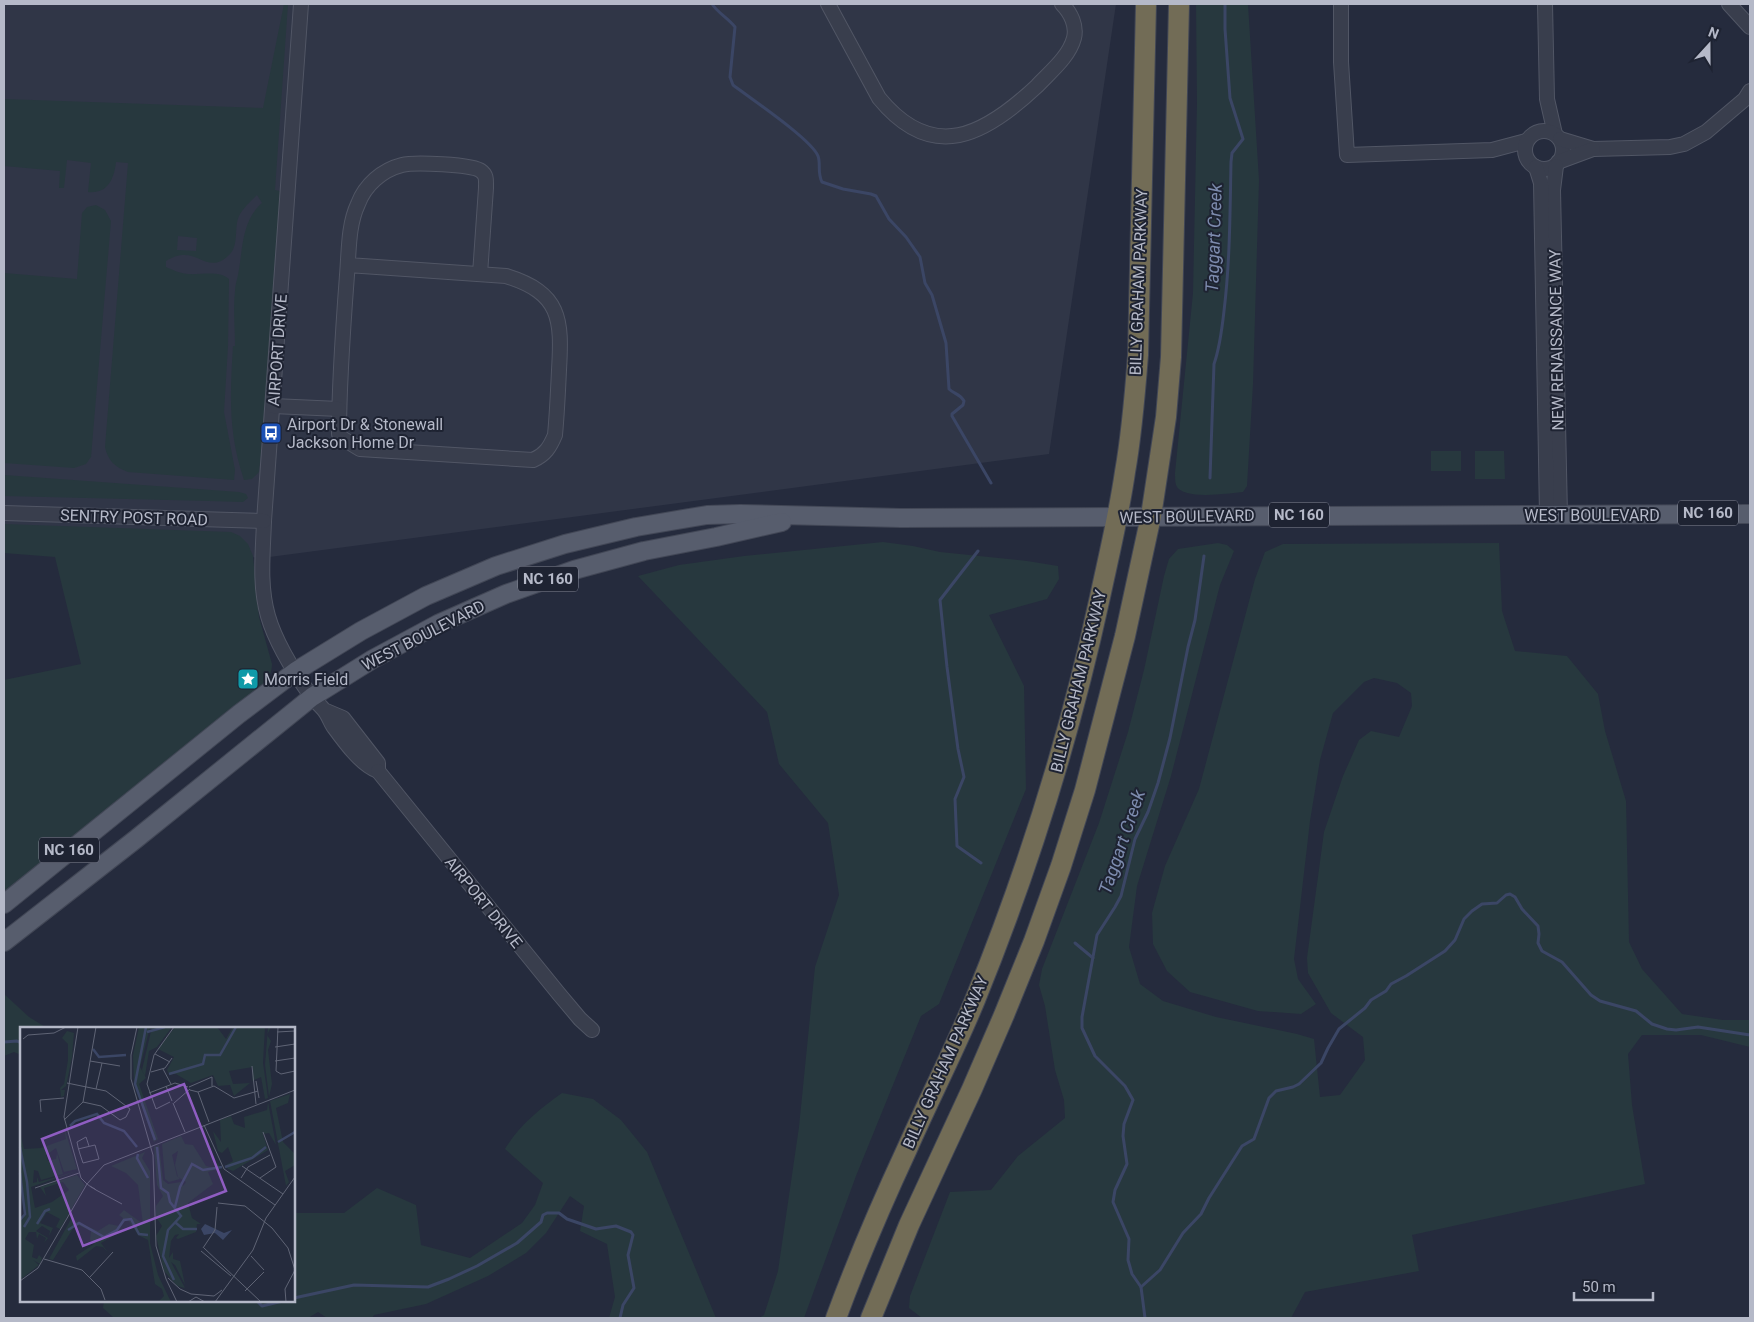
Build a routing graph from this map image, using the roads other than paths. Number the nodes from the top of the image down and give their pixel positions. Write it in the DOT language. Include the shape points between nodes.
graph roads {
  1 [pos="301,4"];
  2 [pos="828,4"];
  3 [pos="1062,4"];
  4 [pos="1146,4"];
  5 [pos="1179,4"];
  6 [pos="1341,4"];
  7 [pos="1545,4"];
  8 [pos="1729,4"];
  9 [pos="1750,27"];
  10 [pos="1749,96"];
  11 [pos="1547,99"];
  12 [pos="1557,136"];
  13 [pos="1528,138"];
  14 [pos="1593,149"];
  15 [pos="1492,150"];
  16 [pos="1532,163"];
  17 [pos="1557,164"];
  18 [pos="348,265"];
  19 [pos="480,274"];
  20 [pos="273,406"];
  21 [pos="339,409"];
  22 [pos="4,513"];
  23 [pos="1750,514"];
  24 [pos="1553,515"];
  25 [pos="1151,516"];
  26 [pos="804,517"];
  27 [pos="1117,517"];
  28 [pos="264,521"];
  29 [pos="296,671"];
  30 [pos="318,704"];
  31 [pos="4,904"];
  32 [pos="4,942"];
  33 [pos="592,1030"];
  34 [pos="836,1318"];
  35 [pos="871,1318"];
  1 -- 20 [label="street, AIRPORT DRIVE"];
  2 -- 3 [label="street" via="879,98 896,117 912,128 935,136 956,136 992,122 1022,100 1049,73 1068,52 1075,36 1072,18"];
  4 -- 27 [label="highway, BILLY GRAHAM PARKWAY" via="1138,355 1134,413"];
  5 -- 25 [label="highway, BILLY GRAHAM PARKWAY" via="1171,357 1166,417"];
  6 -- 15 [label="street" via="1347,155"];
  7 -- 11 [label="street"];
  8 -- 9 [label="street"];
  10 -- 14 [label="street" via="1706,132 1684,144"];
  11 -- 12 [label="street"];
  11 -- 13 [label="street"];
  12 -- 13 [label="street" via="1542,130"];
  12 -- 14 [label="street"];
  12 -- 17 [label="street" via="1563,151"];
  13 -- 15 [label="street"];
  13 -- 16 [label="street" via="1525,148"];
  14 -- 17 [label="street"];
  15 -- 16 [label="street"];
  16 -- 17 [label="street" via="1548,168"];
  16 -- 24 [label="street, NEW RENAISSANCE WAY" via="1541,183"];
  17 -- 24 [label="street, NEW RENAISSANCE WAY" via="1553,190"];
  18 -- 19 [label="street"];
  18 -- 19 [label="street" via="354,214 366,188 401,165 431,164 471,167 486,177"];
  18 -- 21 [label="street"];
  19 -- 21 [label="street" via="506,276 527,284 540,292 560,322 555,436 544,454 526,460 360,449 339,434"];
  20 -- 21 [label="street"];
  20 -- 28 [label="street, AIRPORT DRIVE"];
  22 -- 28 [label="street, SENTRY POST ROAD"];
  23 -- 24 [label="main road, WEST BOULEVARD / NC 160"];
  24 -- 25 [label="main road, WEST BOULEVARD / NC 160"];
  25 -- 27 [label="main road, WEST BOULEVARD / NC 160"];
  25 -- 35 [label="highway, BILLY GRAHAM PARKWAY" via="1106,713 1061,866 1004,1015 908,1225"];
  26 -- 27 [label="main road, WEST BOULEVARD / NC 160"];
  26 -- 29 [label="main road, WEST BOULEVARD / NC 160" via="707,515 564,544 496,566 426,596"];
  26 -- 30 [label="main road, WEST BOULEVARD / NC 160" via="644,550 506,594 438,624 373,659"];
  27 -- 34 [label="highway, BILLY GRAHAM PARKWAY" via="1074,704 1053,780 1003,930 942,1075 878,1212"];
  28 -- 29 [label="street, AIRPORT DRIVE" via="262,558 268,617 278,642"];
  29 -- 30 [label="street, AIRPORT DRIVE"];
  29 -- 31 [label="main road, WEST BOULEVARD / NC 160"];
  30 -- 32 [label="main road, WEST BOULEVARD / NC 160"];
  30 -- 33 [label="street, AIRPORT DRIVE" via="362,762 378,771 559,994"];
}
